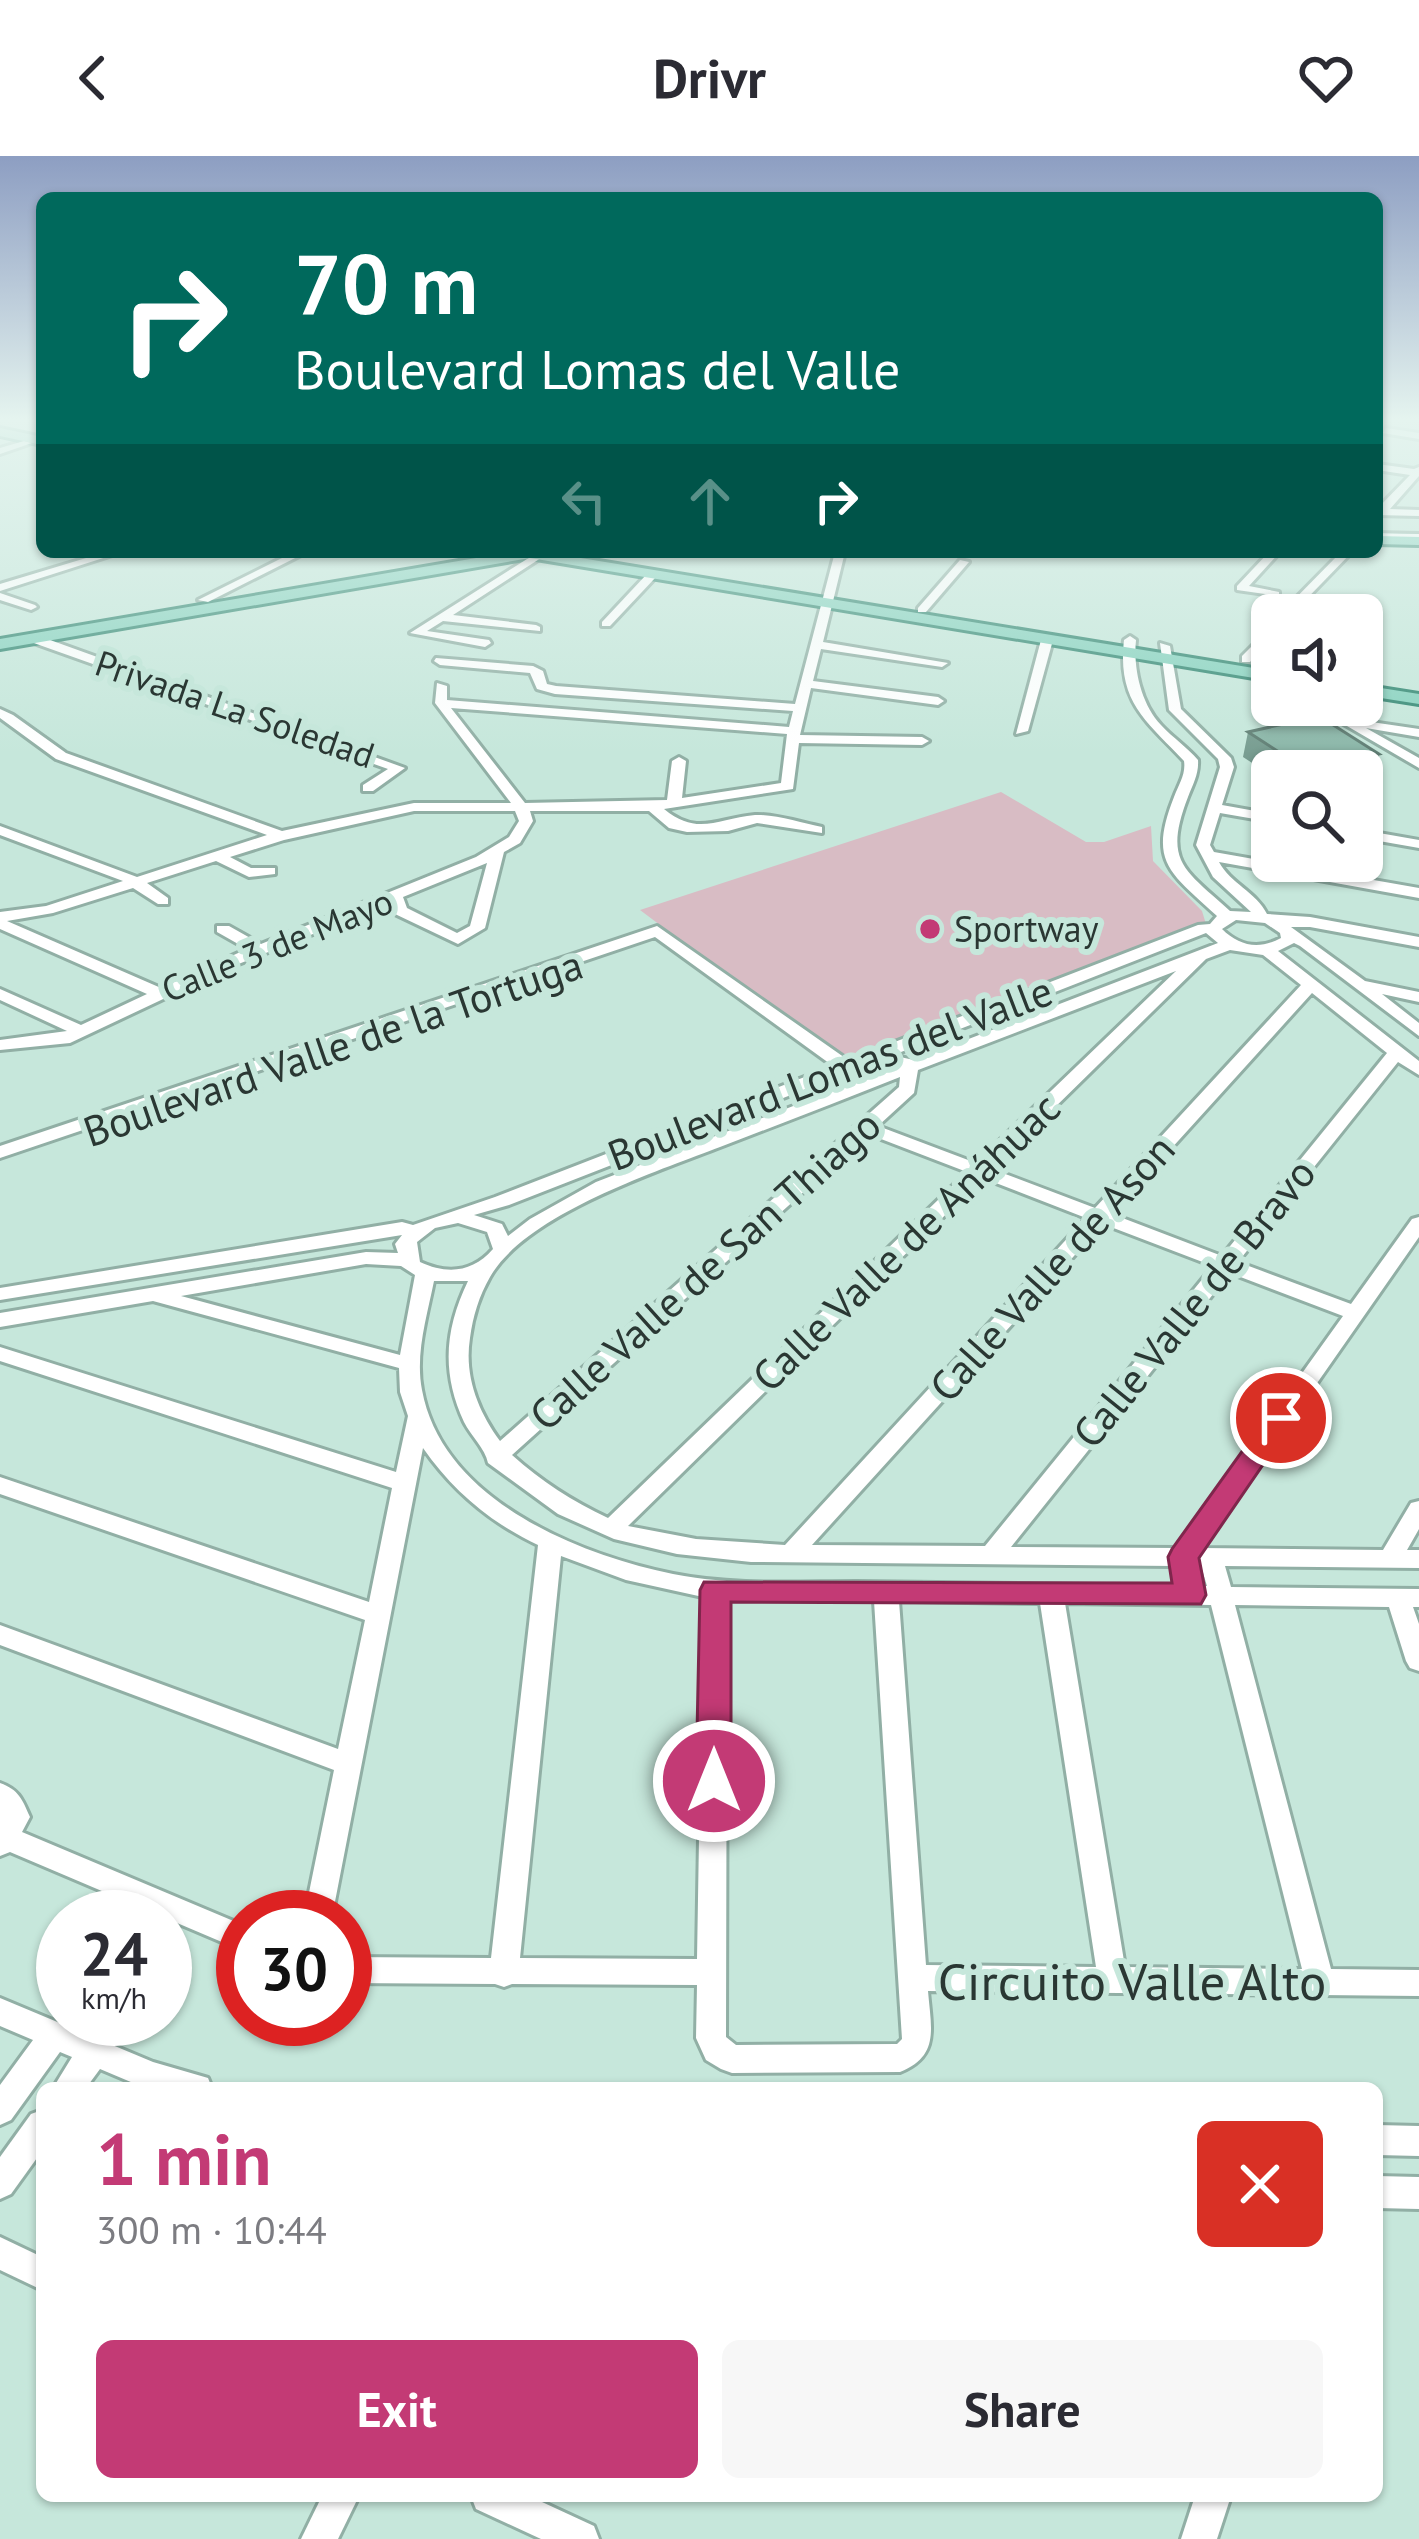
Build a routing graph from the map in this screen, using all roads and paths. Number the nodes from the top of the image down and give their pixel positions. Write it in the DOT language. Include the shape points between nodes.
graph roads {
  1 [pos="1383,542"];
  2 [pos="1419,542"];
  3 [pos="99,558"];
  4 [pos="290,558"];
  5 [pos="448,558"];
  6 [pos="506,558"];
  7 [pos="528,558"];
  8 [pos="559,558"];
  9 [pos="565,558"];
  10 [pos="838,558"];
  11 [pos="1341,558"];
  12 [pos="964,562"];
  13 [pos="1289,564"];
  14 [pos="1268,565"];
  15 [pos="650,577"];
  16 [pos="0,592"];
  17 [pos="1275,594"];
  18 [pos="1306,594"];
  19 [pos="204,600"];
  20 [pos="826,601"];
  21 [pos="31,607"];
  22 [pos="922,610"];
  23 [pos="440,617"];
  24 [pos="605,624"];
  25 [pos="536,629"];
  26 [pos="35,638"];
  27 [pos="0,640"];
  28 [pos="1047,640"];
  29 [pos="484,643"];
  30 [pos="819,644"];
  31 [pos="1129,647"];
  32 [pos="1164,652"];
  33 [pos="1251,653"];
  34 [pos="1246,658"];
  35 [pos="440,661"];
  36 [pos="1251,661"];
  37 [pos="942,664"];
  38 [pos="1251,669"];
  39 [pos="1383,680"];
  40 [pos="808,684"];
  41 [pos="441,686"];
  42 [pos="1137,686"];
  43 [pos="1419,686"];
  44 [pos="1171,688"];
  45 [pos="1383,693"];
  46 [pos="1419,699"];
  47 [pos="938,701"];
  48 [pos="441,703"];
  49 [pos="800,708"];
  50 [pos="0,713"];
  51 [pos="1352,726"];
  52 [pos="1380,726"];
  53 [pos="1021,731"];
  54 [pos="1419,733"];
  55 [pos="793,735"];
  56 [pos="922,741"];
  57 [pos="679,761"];
  58 [pos="1419,764"];
  59 [pos="1192,770"];
  60 [pos="1225,776"];
  61 [pos="368,788"];
  62 [pos="1183,792"];
  63 [pos="1214,802"];
  64 [pos="674,803"];
  65 [pos="521,806"];
  66 [pos="652,807"];
  67 [pos="1251,812"];
  68 [pos="1167,827"];
  69 [pos="0,830"];
  70 [pos="818,830"];
  71 [pos="1204,831"];
  72 [pos="280,836"];
  73 [pos="1383,838"];
  74 [pos="1419,844"];
  75 [pos="497,852"];
  76 [pos="1206,855"];
  77 [pos="220,857"];
  78 [pos="270,871"];
  79 [pos="138,884"];
  80 [pos="1419,893"];
  81 [pos="395,896"];
  82 [pos="163,901"];
  83 [pos="0,920"];
  84 [pos="1221,923"];
  85 [pos="1276,924"];
  86 [pos="223,928"];
  87 [pos="665,934"];
  88 [pos="1419,943"];
  89 [pos="1230,944"];
  90 [pos="260,950"];
  91 [pos="1267,950"];
  92 [pos="1201,955"];
  93 [pos="1311,984"];
  94 [pos="1359,985"];
  95 [pos="159,993"];
  96 [pos="0,994"];
  97 [pos="1419,997"];
  98 [pos="942,1029"];
  99 [pos="81,1031"];
  100 [pos="1419,1031"];
  101 [pos="0,1045"];
  102 [pos="1397,1052"];
  103 [pos="874,1056"];
  104 [pos="846,1067"];
  105 [pos="1419,1070"];
  106 [pos="902,1071"];
  107 [pos="865,1127"];
  108 [pos="0,1152"];
  109 [pos="0,1162"];
  110 [pos="980,1171"];
  111 [pos="1100,1216"];
  112 [pos="445,1218"];
  113 [pos="1419,1223"];
  114 [pos="414,1232"];
  115 [pos="503,1249"];
  116 [pos="1226,1264"];
  117 [pos="165,1266"];
  118 [pos="416,1267"];
  119 [pos="483,1270"];
  120 [pos="136,1271"];
  121 [pos="0,1294"];
  122 [pos="173,1294"];
  123 [pos="139,1295"];
  124 [pos="1354,1313"];
  125 [pos="0,1320"];
  126 [pos="0,1354"];
  127 [pos="410,1364"];
  128 [pos="418,1417"];
  129 [pos="496,1457"];
  130 [pos="403,1483"];
  131 [pos="0,1485"];
  132 [pos="1419,1509"];
  133 [pos="611,1529"];
  134 [pos="550,1544"];
  135 [pos="792,1552"];
  136 [pos="991,1555"];
  137 [pos="1197,1557"];
  138 [pos="1390,1559"];
  139 [pos="1419,1559"];
  140 [pos="715,1590"];
  141 [pos="886,1592"];
  142 [pos="1052,1594"];
  143 [pos="1204,1596"];
  144 [pos="1409,1598"];
  145 [pos="377,1614"];
  146 [pos="0,1635"];
  147 [pos="1419,1660"];
  148 [pos="348,1764"];
  149 [pos="0,1794"];
  150 [pos="4,1841"];
  151 [pos="323,1890"];
  152 [pos="216,1927"];
  153 [pos="372,1971"];
  154 [pos="712,1972"];
  155 [pos="504,1974"];
  156 [pos="912,1978"];
  157 [pos="1113,1980"];
  158 [pos="1320,1982"];
  159 [pos="1419,1983"];
  160 [pos="0,2012"];
  161 [pos="36,2028"];
  162 [pos="47,2046"];
  163 [pos="79,2046"];
  164 [pos="94,2052"];
  165 [pos="72,2082"];
  166 [pos="180,2082"];
  167 [pos="0,2110"];
  168 [pos="36,2133"];
  169 [pos="1383,2140"];
  170 [pos="1419,2141"];
  171 [pos="0,2183"];
  172 [pos="1383,2192"];
  173 [pos="1419,2193"];
  174 [pos="0,2253"];
  175 [pos="36,2271"];
  176 [pos="338,2502"];
  177 [pos="502,2502"];
  178 [pos="1211,2502"];
  179 [pos="319,2539"];
  180 [pos="581,2539"];
  181 [pos="1199,2539"];
  1 -- 2 [label="main road"];
  3 -- 16 [label="street"];
  4 -- 19 [label="street"];
  5 -- 19 [label="main road"];
  6 -- 26 [label="main road"];
  7 -- 23 [label="street"];
  8 -- 15 [label="main road"];
  9 -- 20 [label="main road"];
  10 -- 20 [label="street"];
  11 -- 18 [label="street"];
  12 -- 22 [label="street"];
  13 -- 14 [label="street"];
  14 -- 17 [label="street" via="1241,588"];
  15 -- 20 [label="main road"];
  15 -- 24 [label="street"];
  16 -- 21 [label="street"];
  19 -- 27 [label="main road"];
  20 -- 22 [label="main road"];
  20 -- 28 [label="main road"];
  20 -- 30 [label="street"];
  22 -- 31 [label="main road"];
  23 -- 25 [label="street"];
  23 -- 29 [label="street" via="415,634"];
  26 -- 27 [label="main road"];
  26 -- 61 [label="street, Privada La Soledad" via="398,768"];
  28 -- 31 [label="main road"];
  28 -- 53 [label="street"];
  30 -- 37 [label="street"];
  30 -- 40 [label="street"];
  31 -- 32 [label="main road"];
  31 -- 42 [label="street"];
  32 -- 34 [label="main road"];
  32 -- 38 [label="main road"];
  32 -- 44 [label="street"];
  33 -- 34 [label="street"];
  34 -- 36 [label="main road"];
  35 -- 49 [label="street" via="533,670 541,686 555,690"];
  39 -- 43 [label="main road"];
  40 -- 47 [label="street"];
  40 -- 49 [label="street"];
  41 -- 48 [label="street"];
  42 -- 44 [label="street"];
  42 -- 59 [label="street" via="1151,723 1188,754"];
  44 -- 60 [label="street" via="1184,723 1224,758"];
  45 -- 46 [label="main road"];
  48 -- 55 [label="street"];
  48 -- 65 [label="street"];
  49 -- 55 [label="street"];
  50 -- 72 [label="street" via="55,753"];
  51 -- 58 [label="street"];
  52 -- 54 [label="street"];
  55 -- 56 [label="street"];
  55 -- 64 [label="street" via="788,786"];
  57 -- 64 [label="street"];
  59 -- 60 [label="street"];
  59 -- 62 [label="street"];
  60 -- 63 [label="street"];
  62 -- 63 [label="street"];
  62 -- 68 [label="street"];
  63 -- 67 [label="street"];
  63 -- 71 [label="street"];
  64 -- 66 [label="street"];
  65 -- 66 [label="street"];
  65 -- 72 [label="street" via="414,806"];
  65 -- 75 [label="street" via="526,821"];
  66 -- 70 [label="street" via="687,828 758,819"];
  68 -- 71 [label="street"];
  68 -- 84 [label="street" via="1177,869"];
  69 -- 79 [label="street"];
  71 -- 76 [label="street"];
  72 -- 77 [label="street"];
  73 -- 74 [label="street"];
  75 -- 81 [label="street, Calle 3 de Mayo"];
  75 -- 81 [label="street" via="477,928 458,939 400,911"];
  76 -- 80 [label="street"];
  76 -- 85 [label="street"];
  77 -- 78 [label="street" via="249,873"];
  77 -- 79 [label="street"];
  79 -- 82 [label="street"];
  79 -- 83 [label="street"];
  81 -- 90 [label="street, Calle 3 de Mayo"];
  83 -- 95 [label="street"];
  84 -- 85 [label="street, Boulevard Lomas del Valle"];
  84 -- 89 [label="street"];
  84 -- 98 [label="street, Boulevard Lomas del Valle"];
  85 -- 88 [label="street, Boulevard Lomas del Valle" via="1310,922"];
  85 -- 91 [label="street" via="1285,944"];
  85 -- 94 [label="street"];
  86 -- 90 [label="street"];
  87 -- 104 [label="street"];
  87 -- 108 [label="street, Boulevard Valle de la Tortuga" via="650,932"];
  87 -- 109 [label="street, Boulevard Valle de la Tortuga"];
  89 -- 91 [label="street"];
  89 -- 92 [label="street, Boulevard Lomas del Valle"];
  90 -- 95 [label="street, Calle 3 de Mayo"];
  91 -- 93 [label="street"];
  92 -- 106 [label="street, Boulevard Lomas del Valle"];
  92 -- 110 [label="street, Calle Valle de Anáhuac"];
  93 -- 102 [label="street"];
  93 -- 111 [label="street, Calle Valle de Ason"];
  94 -- 97 [label="street"];
  94 -- 100 [label="street"];
  95 -- 99 [label="street, Calle 3 de Mayo"];
  96 -- 99 [label="street"];
  98 -- 103 [label="street, Boulevard Lomas del Valle"];
  98 -- 106 [label="street, Calle Valle de San Thiago" via="907,1055"];
  99 -- 101 [label="street, Calle 3 de Mayo"];
  102 -- 105 [label="street"];
  102 -- 116 [label="street, Calle Valle de Bravo"];
  103 -- 104 [label="street, Boulevard Lomas del Valle"];
  103 -- 106 [label="street"];
  104 -- 112 [label="street, Boulevard Lomas del Valle"];
  106 -- 107 [label="street, Calle Valle de San Thiago" via="908,1089"];
  106 -- 115 [label="street, Boulevard Lomas del Valle" via="590,1192"];
  107 -- 110 [label="street"];
  107 -- 129 [label="street, Calle Valle de San Thiago"];
  110 -- 111 [label="street"];
  110 -- 133 [label="street, Calle Valle de Anáhuac"];
  111 -- 116 [label="street"];
  111 -- 135 [label="street, Calle Valle de Ason"];
  112 -- 114 [label="street"];
  112 -- 115 [label="street" via="482,1220"];
  113 -- 124 [label="street"];
  114 -- 117 [label="street"];
  114 -- 118 [label="street" via="405,1244"];
  115 -- 119 [label="street"];
  116 -- 124 [label="street"];
  116 -- 136 [label="street, Calle Valle de Bravo"];
  117 -- 120 [label="street"];
  117 -- 122 [label="street"];
  118 -- 119 [label="street" via="463,1276"];
  118 -- 122 [label="street" via="366,1258"];
  118 -- 127 [label="street"];
  119 -- 129 [label="street" via="470,1290 454,1360"];
  120 -- 121 [label="street"];
  120 -- 123 [label="street"];
  122 -- 123 [label="street"];
  122 -- 127 [label="street"];
  123 -- 125 [label="street"];
  124 -- 137 [label="street"];
  126 -- 130 [label="street"];
  127 -- 128 [label="street"];
  128 -- 130 [label="street"];
  128 -- 134 [label="street" via="433,1446 483,1498"];
  129 -- 133 [label="street"];
  130 -- 145 [label="street"];
  131 -- 145 [label="street"];
  132 -- 138 [label="street"];
  133 -- 135 [label="street" via="709,1550"];
  134 -- 140 [label="street" via="672,1586"];
  134 -- 155 [label="street"];
  135 -- 136 [label="street"];
  136 -- 137 [label="street"];
  137 -- 138 [label="street"];
  137 -- 143 [label="street"];
  138 -- 139 [label="street"];
  140 -- 141 [label="street"];
  140 -- 154 [label="street, Circuito Valle Alto"];
  141 -- 142 [label="street"];
  141 -- 156 [label="street"];
  142 -- 143 [label="street"];
  142 -- 157 [label="street"];
  143 -- 144 [label="street"];
  143 -- 158 [label="street"];
  144 -- 147 [label="street"];
  145 -- 148 [label="street"];
  146 -- 148 [label="street"];
  148 -- 151 [label="street"];
  149 -- 150 [label="street" via="14,1807"];
  150 -- 152 [label="street"];
  153 -- 155 [label="street"];
  154 -- 155 [label="street"];
  154 -- 156 [label="street, Circuito Valle Alto" via="711,2038 732,2060 900,2058 917,2039"];
  156 -- 157 [label="street, Circuito Valle Alto"];
  157 -- 158 [label="street, Circuito Valle Alto"];
  158 -- 159 [label="street, Circuito Valle Alto"];
  160 -- 161 [label="street"];
  162 -- 167 [label="street"];
  163 -- 164 [label="street"];
  164 -- 165 [label="street"];
  164 -- 166 [label="street"];
  168 -- 171 [label="street"];
  169 -- 170 [label="street"];
  172 -- 173 [label="street"];
  174 -- 175 [label="street"];
  176 -- 179 [label="street"];
  177 -- 180 [label="street"];
  178 -- 181 [label="street"];
}
